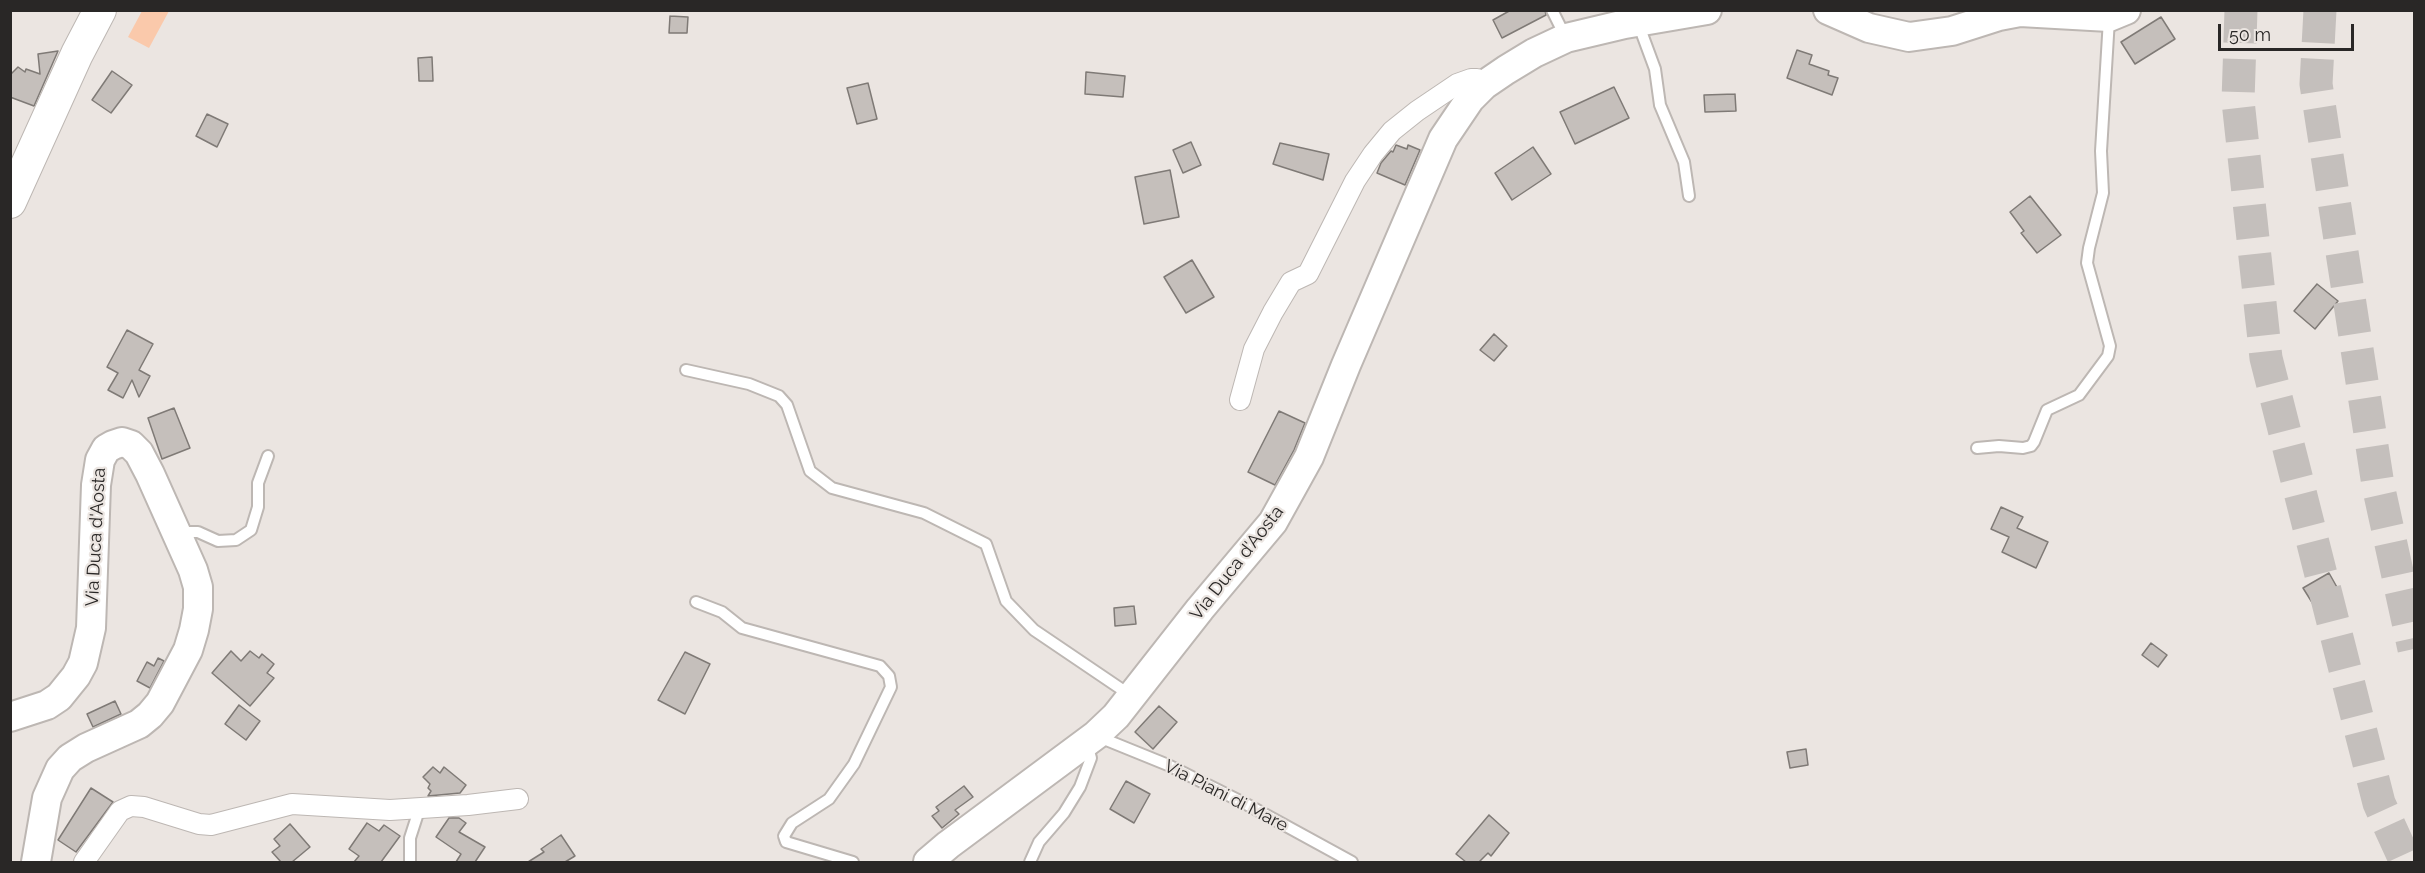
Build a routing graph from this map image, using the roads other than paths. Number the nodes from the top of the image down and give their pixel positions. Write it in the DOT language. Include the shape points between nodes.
graph roads {
  1 [pos="100,10"];
  2 [pos="1552,10"];
  3 [pos="1707,10"];
  4 [pos="1828,10"];
  5 [pos="2117,14"];
  6 [pos="1631,19"];
  7 [pos="1566,38"];
  8 [pos="1484,86"];
  9 [pos="1689,196"];
  10 [pos="10,202"];
  11 [pos="686,370"];
  12 [pos="1240,400"];
  13 [pos="1977,448"];
  14 [pos="268,456"];
  15 [pos="178,535"];
  16 [pos="696,602"];
  17 [pos="1133,697"];
  18 [pos="10,717"];
  19 [pos="1091,739"];
  20 [pos="518,799"];
  21 [pos="420,807"];
  22 [pos="36,862"];
  23 [pos="84,862"];
  24 [pos="410,862"];
  25 [pos="853,862"];
  26 [pos="928,862"];
  27 [pos="1030,862"];
  28 [pos="1352,862"];
  1 -- 10 [label="main road"];
  2 -- 7 [label="lane"];
  3 -- 6 [label="main road, Via Duca d'Aosta"];
  4 -- 5 [label="main road" via="1869,28 1909,37 1953,31 2020,12"];
  5 -- 13 [label="lane" via="2101,151 2103,193 2087,263 2110,346 2108,356 2079,395 2047,410 2031,446"];
  6 -- 7 [label="main road, Via Duca d'Aosta"];
  6 -- 9 [label="lane" via="1655,69 1660,105 1684,162"];
  7 -- 8 [label="main road, Via Duca d'Aosta" via="1534,53"];
  8 -- 12 [label="street" via="1471,79 1457,84 1392,131 1372,154 1308,274 1291,282 1273,312 1254,349"];
  8 -- 17 [label="main road, Via Duca d'Aosta" via="1459,113 1443,139 1292,491 1273,522"];
  11 -- 17 [label="lane" via="749,384 779,396 788,405 810,471 832,488 924,513 986,544 1006,601 1034,630"];
  14 -- 15 [label="lane" via="258,483 258,507 251,530 236,540 218,541 198,532"];
  15 -- 18 [label="main road, Via Duca d'Aosta" via="139,453 122,442 106,449 96,485 91,628 83,663 58,697 47,705"];
  15 -- 22 [label="main road, Via Duca d'Aosta" via="198,587 198,609 188,650 150,715 86,748 60,769 47,798"];
  16 -- 25 [label="lane" via="722,612 742,628 880,666 889,676 891,687 854,764 829,799 792,824 784,836 786,842"];
  17 -- 19 [label="main road, Via Duca d'Aosta"];
  19 -- 26 [label="main road, Via Duca d'Aosta"];
  19 -- 27 [label="lane" via="1091,758 1080,787 1039,843"];
  19 -- 28 [label="lane, Via Piani di Mare" via="1187,775"];
  20 -- 21 [label="street"];
  21 -- 23 [label="street" via="390,810 292,804 211,825 131,806 120,811"];
  21 -- 24 [label="lane" via="410,838"];
}
